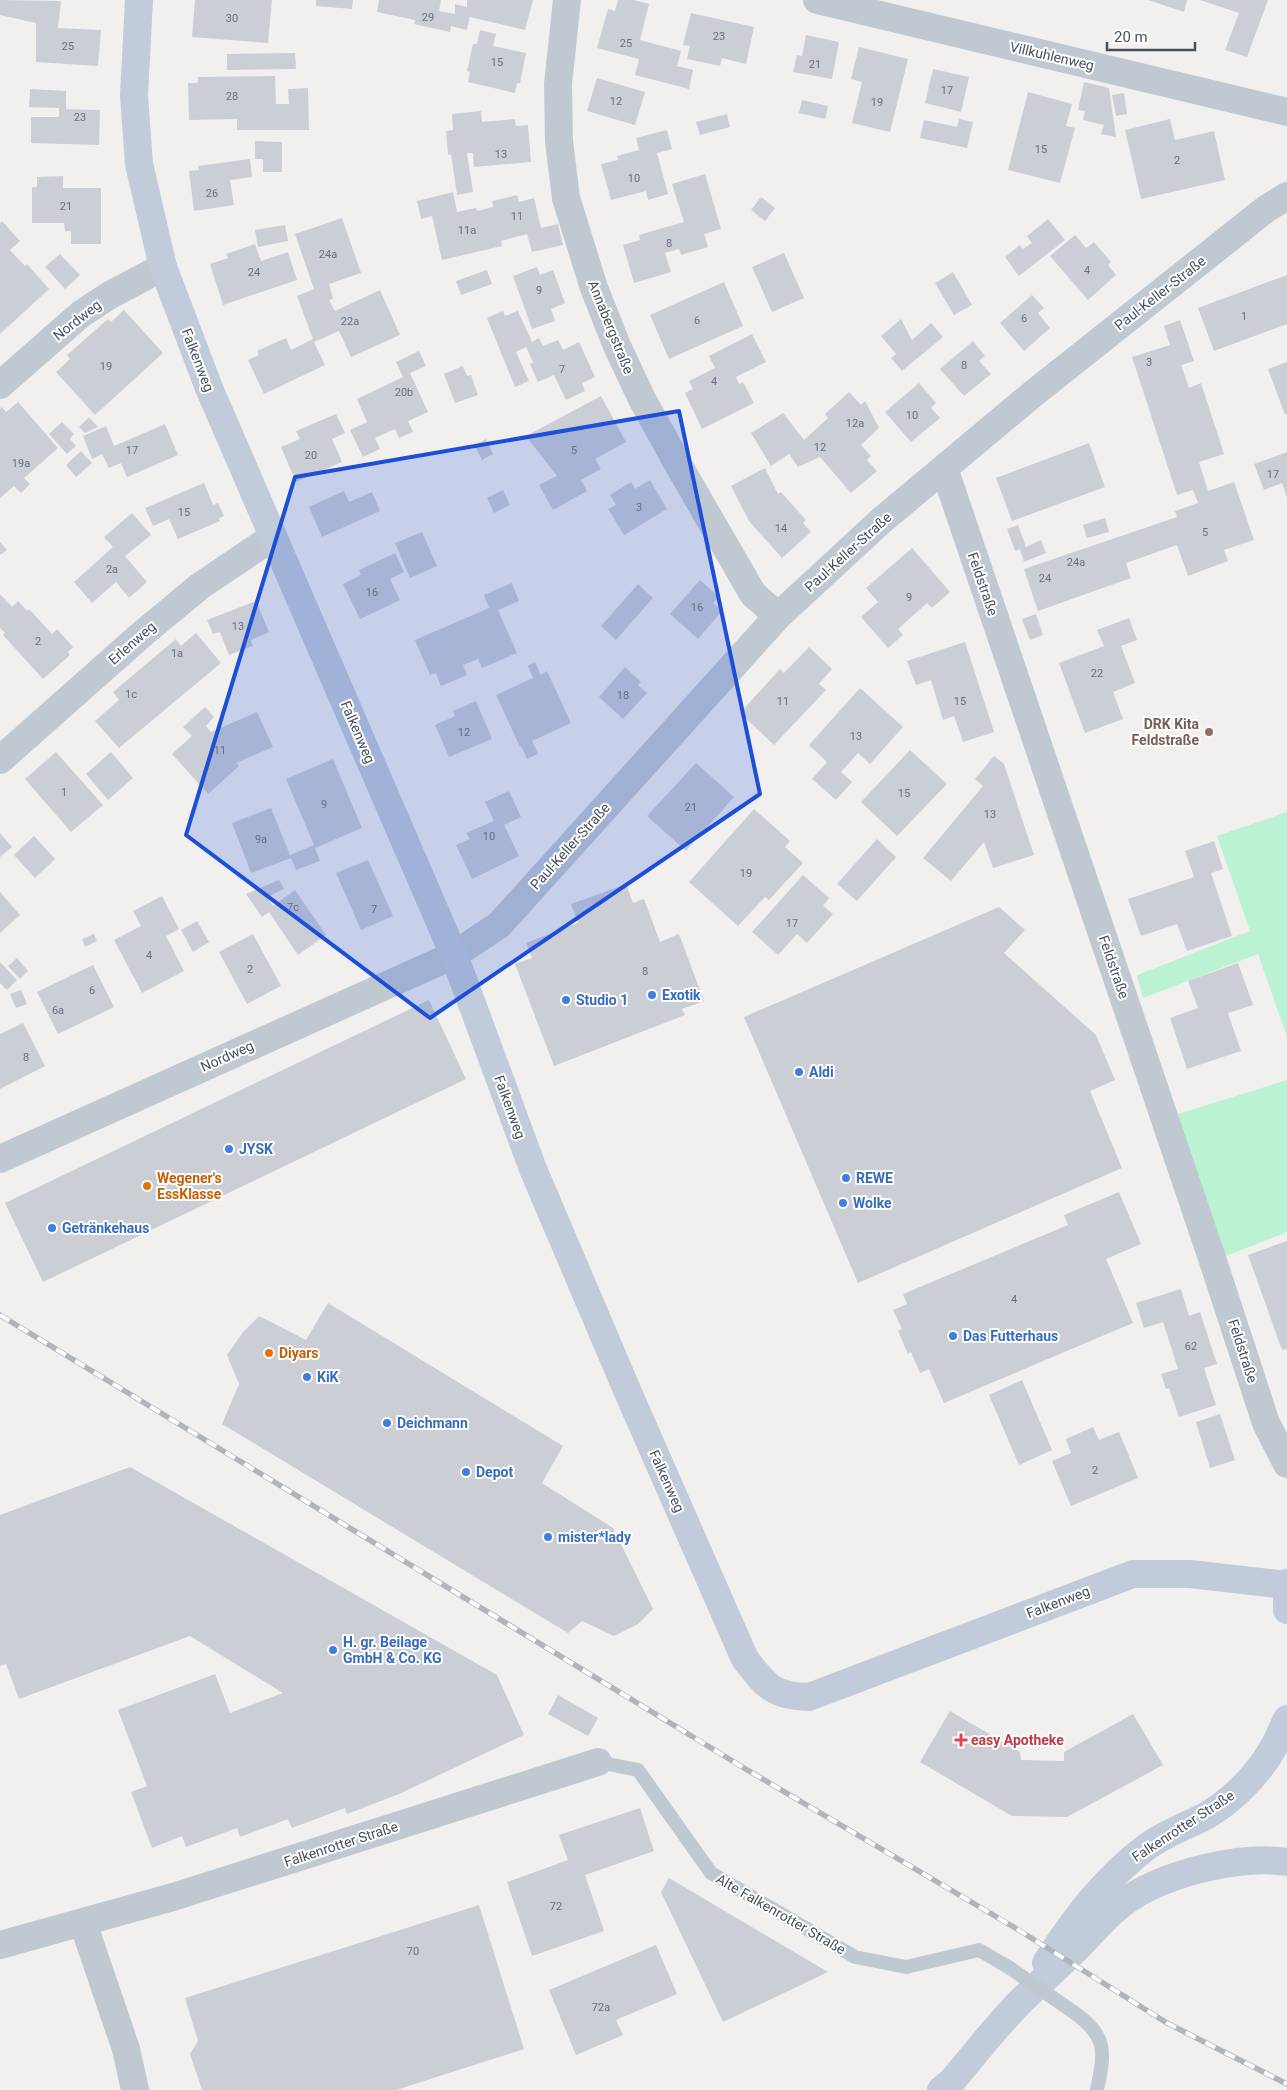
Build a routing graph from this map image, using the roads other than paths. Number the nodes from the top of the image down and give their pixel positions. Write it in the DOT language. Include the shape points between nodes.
graph roads {
  1 [pos="139,0"];
  2 [pos="567,0"];
  3 [pos="817,0"];
  4 [pos="1287,112"];
  5 [pos="1287,196"];
  6 [pos="163,268"];
  7 [pos="0,385"];
  8 [pos="944,468"];
  9 [pos="273,538"];
  10 [pos="778,616"];
  11 [pos="0,760"];
  12 [pos="454,955"];
  13 [pos="0,1159"];
  14 [pos="1287,1464"];
  15 [pos="1287,1584"];
  16 [pos="1287,1610"];
  17 [pos="1287,1719"];
  18 [pos="598,1762"];
  19 [pos="1287,1862"];
  20 [pos="83,1923"];
  21 [pos="0,1945"];
  22 [pos="1021,2002"];
  23 [pos="135,2090"];
  24 [pos="941,2090"];
  25 [pos="1097,2090"];
  1 -- 6 [label="main road, Falkenweg" via="134,95 139,164"];
  2 -- 10 [label="street, Annabergstraße" via="558,84 559,141 566,198 594,288 642,399 679,466 753,594"];
  3 -- 4 [label="street, Villkuhlenweg"];
  5 -- 8 [label="street, Paul-Keller-Straße" via="1266,209 1073,362"];
  6 -- 7 [label="street, Nordweg" via="110,294 81,314"];
  6 -- 9 [label="main road, Falkenweg" via="209,388"];
  8 -- 10 [label="street, Paul-Keller-Straße"];
  8 -- 14 [label="street, Feldstraße" via="1266,1423"];
  9 -- 11 [label="street, Erlenweg" via="200,586"];
  9 -- 12 [label="main road, Falkenweg"];
  10 -- 12 [label="street, Paul-Keller-Straße" via="499,925"];
  12 -- 13 [label="street, Nordweg"];
  12 -- 15 [label="main road, Falkenweg" via="521,1138 630,1398 745,1658 764,1683 787,1696 809,1697 1133,1574 1190,1574"];
  15 -- 16 [label="main road"];
  17 -- 22 [label="main road, Falkenrotter Straße" via="1272,1750 1241,1790 1203,1817 1169,1832 1122,1867 1063,1936"];
  18 -- 20 [label="street, Falkenrotter Straße" via="173,1898"];
  18 -- 25 [label="lane, Alte Falkenrotter Straße, bridge" via="638,1770 711,1873 855,1957 906,1967 979,1950 1010,1968 1086,2021 1102,2042"];
  19 -- 22 [label="main road, Falkenrotter Straße" via="1232,1864 1189,1871 1133,1896 1106,1917"];
  20 -- 21 [label="street, Falkenrotter Straße"];
  20 -- 23 [label="street" via="126,2049"];
  22 -- 24 [label="main road, Falkenrotter Straße"];
}
